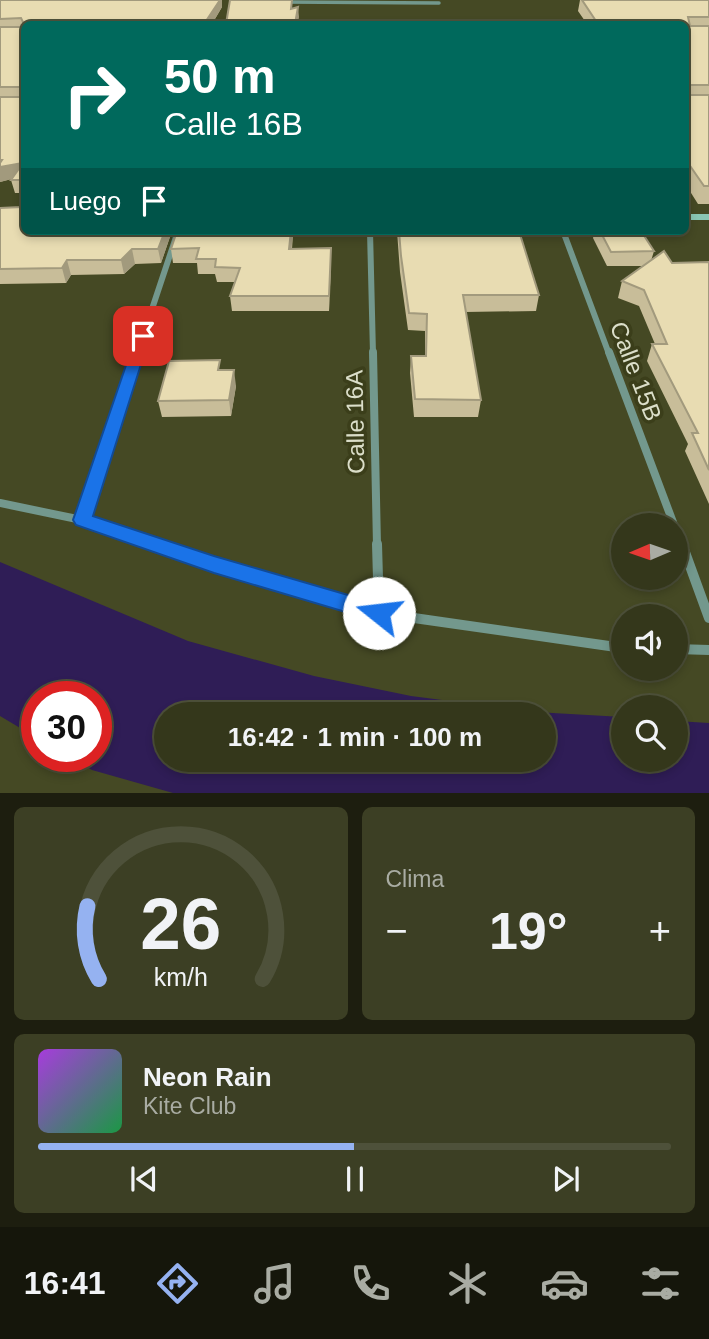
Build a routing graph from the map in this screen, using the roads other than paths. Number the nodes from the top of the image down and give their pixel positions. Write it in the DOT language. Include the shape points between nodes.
graph roads {
  1 [pos="279,2"];
  2 [pos="439,3"];
  3 [pos="689,217"];
  4 [pos="709,217"];
  5 [pos="177,235"];
  6 [pos="370,235"];
  7 [pos="565,235"];
  8 [pos="0,503"];
  9 [pos="670,513"];
  10 [pos="82,520"];
  11 [pos="688,562"];
  12 [pos="379,613"];
  13 [pos="709,618"];
  14 [pos="611,646"];
  15 [pos="688,649"];
  16 [pos="709,650"];
  1 -- 2 [label="street"];
  3 -- 4 [label="main road"];
  5 -- 10 [label="street"];
  6 -- 12 [label="street, Calle 16A"];
  7 -- 9 [label="street, Calle 15B"];
  8 -- 10 [label="street"];
  10 -- 12 [label="street"];
  11 -- 13 [label="street, Calle 15B"];
  12 -- 14 [label="street"];
  15 -- 16 [label="street"];
}
